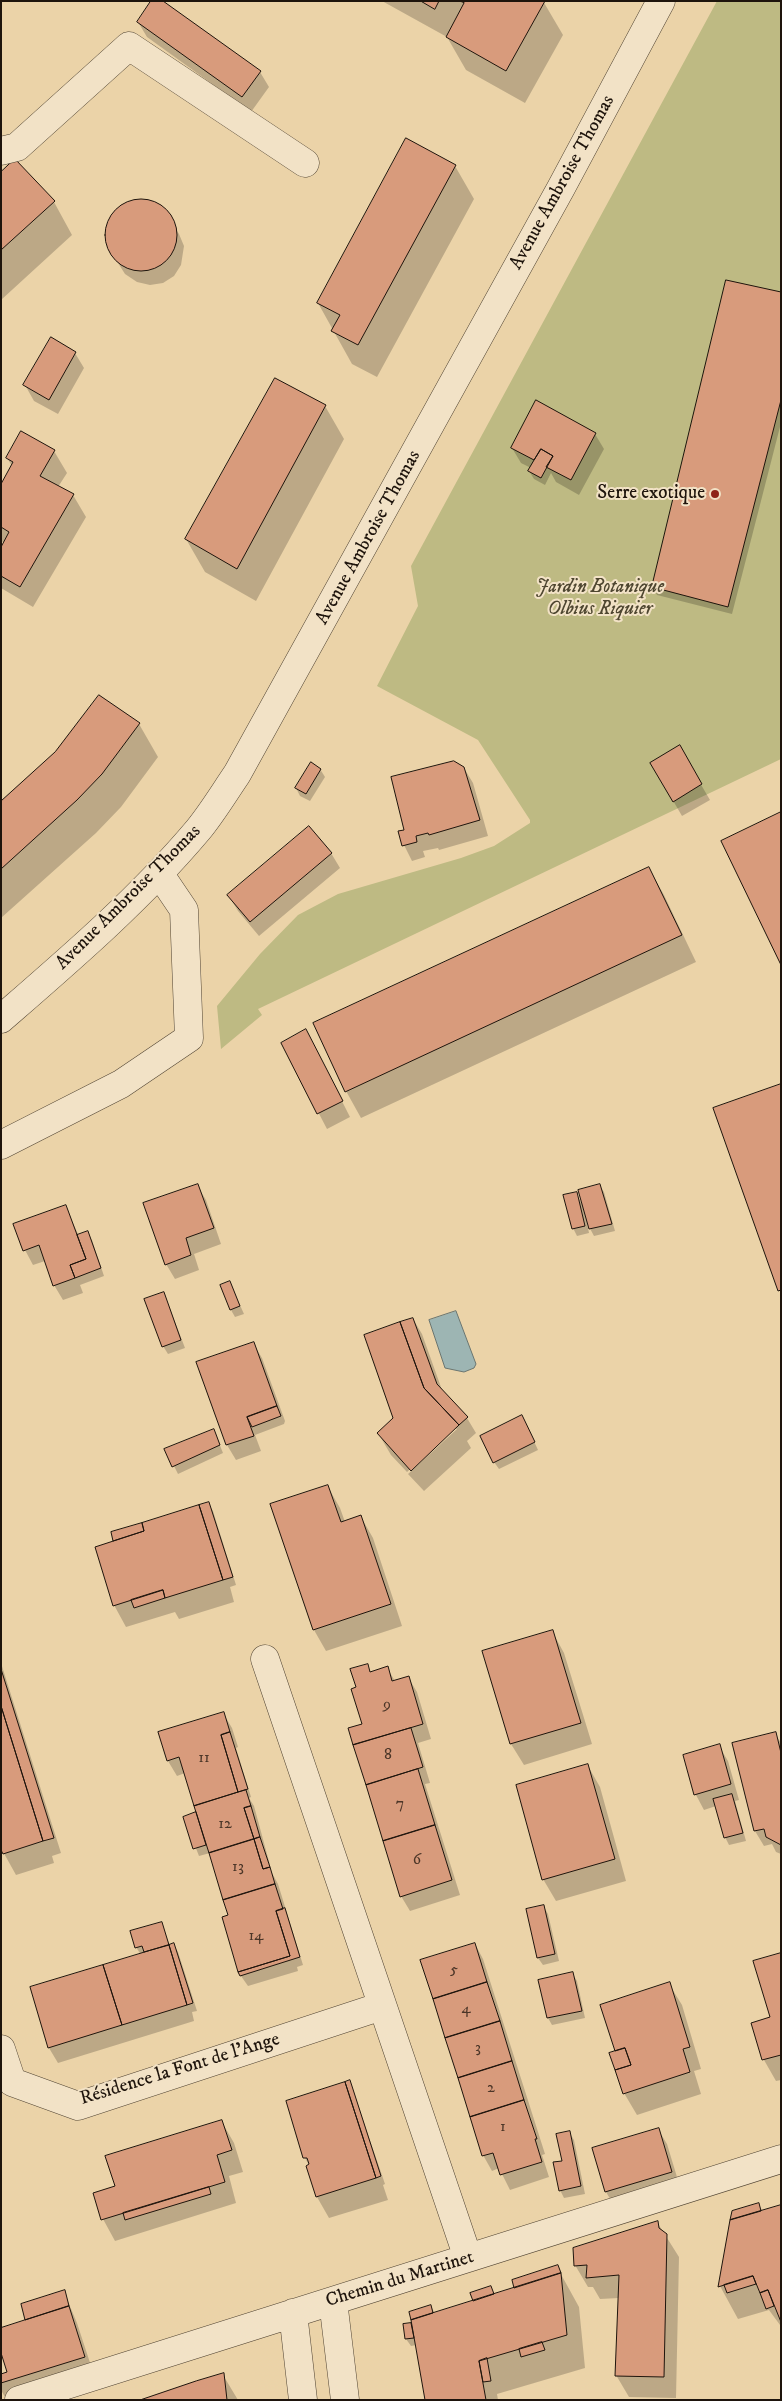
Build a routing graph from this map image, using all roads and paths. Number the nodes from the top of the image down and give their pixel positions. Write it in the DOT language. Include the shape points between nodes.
graph roads {
  1 [pos="661,1"];
  2 [pos="1,151"];
  3 [pos="305,163"];
  4 [pos="159,873"];
  5 [pos="1,1019"];
  6 [pos="1,1145"];
  7 [pos="265,1659"];
  8 [pos="382,2006"];
  9 [pos="1,2049"];
  10 [pos="781,2159"];
  11 [pos="468,2258"];
  12 [pos="333,2301"];
  13 [pos="293,2313"];
  14 [pos="19,2400"];
  15 [pos="303,2400"];
  16 [pos="345,2400"];
  1 -- 4 [label="street, Avenue Ambroise Thomas" via="552,205 237,774 199,829"];
  2 -- 3 [label="street" via="17,147 129,46"];
  4 -- 5 [label="street, Avenue Ambroise Thomas" via="90,942"];
  4 -- 6 [label="street" via="184,910 189,1038 121,1084"];
  7 -- 8 [label="street"];
  8 -- 9 [label="street, Résidence la Font de l'Ange" via="78,2106 12,2082"];
  8 -- 11 [label="street"];
  10 -- 11 [label="street, Chemin du Martinet"];
  11 -- 12 [label="street, Chemin du Martinet"];
  12 -- 13 [label="street, Chemin du Martinet"];
  12 -- 16 [label="street"];
  13 -- 14 [label="street, Chemin du Martinet"];
  13 -- 15 [label="street"];
}
